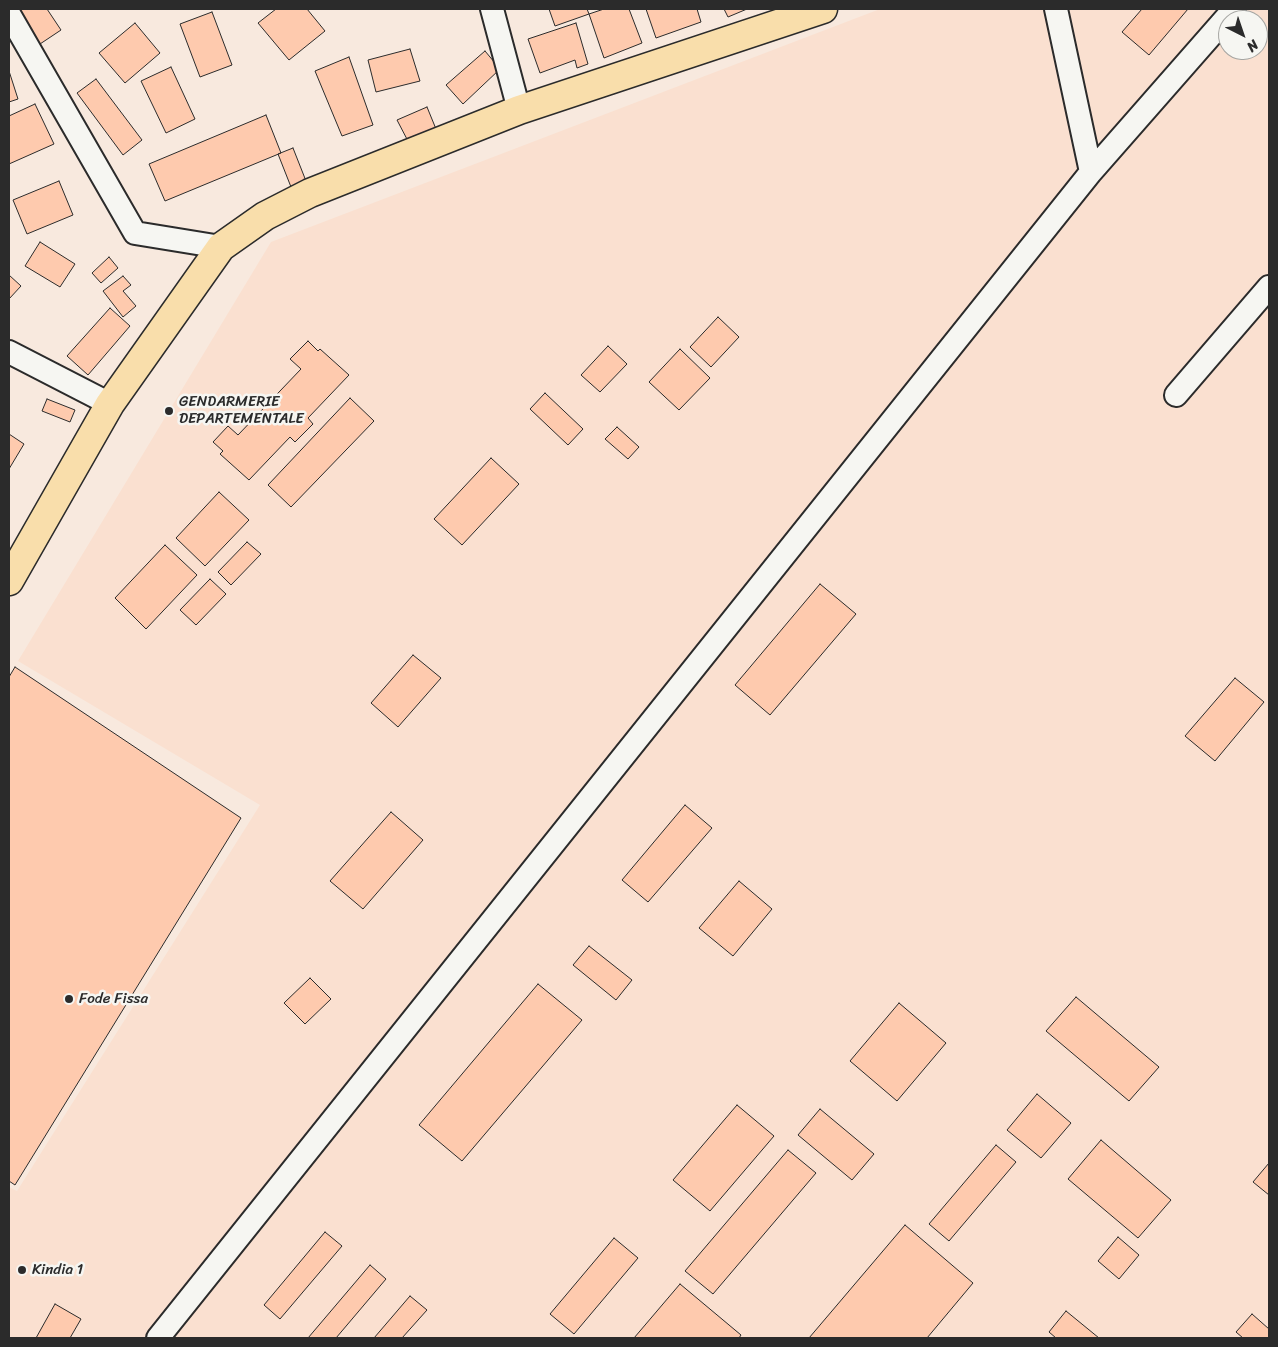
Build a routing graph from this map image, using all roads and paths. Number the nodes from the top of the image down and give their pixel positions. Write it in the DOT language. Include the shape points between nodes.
graph roads {
  1 [pos="492,9"];
  2 [pos="823,9"];
  3 [pos="1056,9"];
  4 [pos="1234,9"];
  5 [pos="9,14"];
  6 [pos="519,110"];
  7 [pos="1092,172"];
  8 [pos="221,247"];
  9 [pos="1269,287"];
  10 [pos="9,352"];
  11 [pos="1176,395"];
  12 [pos="110,404"];
  13 [pos="9,581"];
  14 [pos="158,1338"];
  1 -- 6 [label="street"];
  2 -- 6 [label="main road"];
  3 -- 7 [label="street"];
  4 -- 7 [label="street"];
  5 -- 8 [label="street" via="135,233"];
  6 -- 8 [label="main road" via="310,193 265,216"];
  7 -- 14 [label="street"];
  8 -- 12 [label="main road"];
  9 -- 11 [label="street"];
  10 -- 12 [label="street"];
  12 -- 13 [label="main road"];
}
